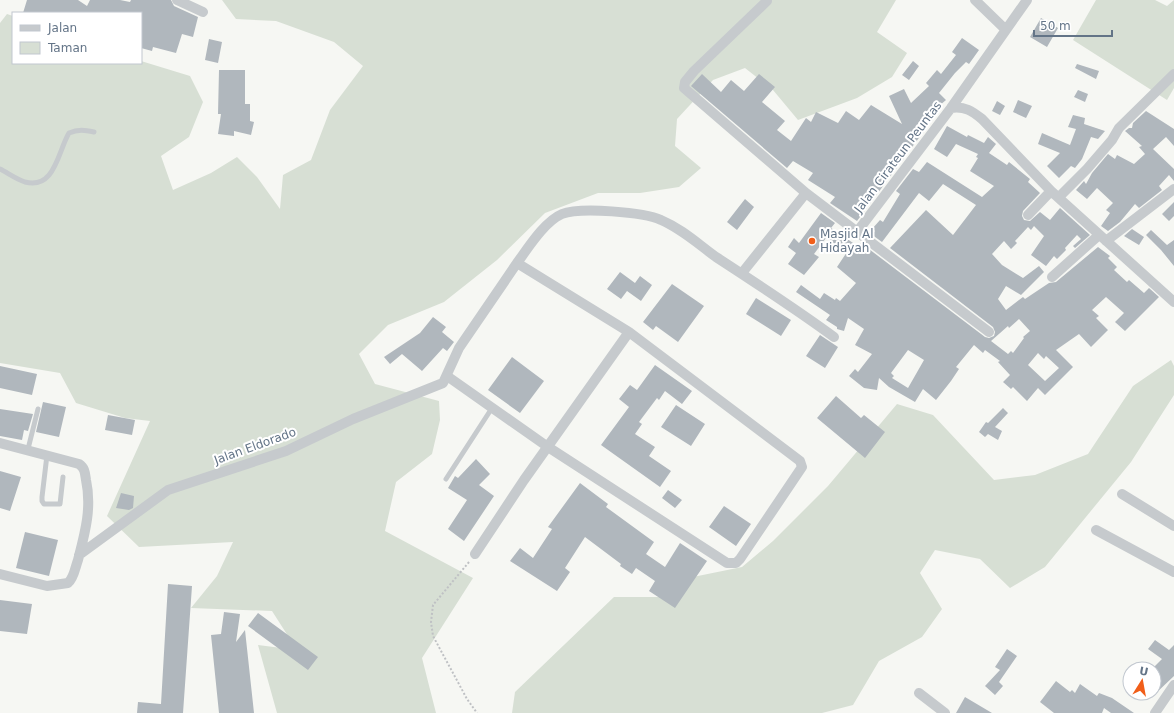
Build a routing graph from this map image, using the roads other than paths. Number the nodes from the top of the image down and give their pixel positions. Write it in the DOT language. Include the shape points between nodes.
graph roads {
  1 [pos="177,0"];
  2 [pos="975,0"];
  3 [pos="1027,0"];
  4 [pos="767,1"];
  5 [pos="203,12"];
  6 [pos="1005,29"];
  7 [pos="1174,74"];
  8 [pos="952,108"];
  9 [pos="94,132"];
  10 [pos="0,169"];
  11 [pos="1174,189"];
  12 [pos="806,193"];
  13 [pos="1055,194"];
  14 [pos="1028,215"];
  15 [pos="857,232"];
  16 [pos="1103,238"];
  17 [pos="517,263"];
  18 [pos="742,273"];
  19 [pos="1052,277"];
  20 [pos="1174,302"];
  21 [pos="629,332"];
  22 [pos="989,332"];
  23 [pos="834,337"];
  24 [pos="447,376"];
  25 [pos="492,408"];
  26 [pos="38,409"];
  27 [pos="0,443"];
  28 [pos="548,447"];
  29 [pos="28,449"];
  30 [pos="47,455"];
  31 [pos="63,477"];
  32 [pos="446,479"];
  33 [pos="1122,494"];
  34 [pos="1174,526"];
  35 [pos="1096,530"];
  36 [pos="475,554"];
  37 [pos="79,555"];
  38 [pos="1174,572"];
  39 [pos="0,574"];
  40 [pos="1174,684"];
  41 [pos="919,693"];
  42 [pos="945,713"];
  43 [pos="1155,713"];
  1 -- 5 [label="street"];
  2 -- 6 [label="street"];
  3 -- 6 [label="street, Jalan Cirateun Peuntas"];
  4 -- 12 [label="street" via="694,71 684,82 684,88"];
  6 -- 8 [label="street, Jalan Cirateun Peuntas"];
  7 -- 13 [label="street" via="1119,128 1088,169"];
  8 -- 13 [label="street" via="970,110 982,119"];
  8 -- 15 [label="street, Jalan Cirateun Peuntas"];
  9 -- 10 [label="lane" via="84,130 69,133 49,176 40,182 25,182"];
  11 -- 16 [label="street"];
  12 -- 15 [label="street"];
  12 -- 18 [label="street"];
  13 -- 14 [label="street"];
  13 -- 16 [label="street"];
  15 -- 22 [label="street, Jalan Cirateun Peuntas"];
  16 -- 19 [label="street"];
  16 -- 20 [label="street"];
  17 -- 18 [label="street" via="550,223 561,215 585,211 629,213 660,219"];
  17 -- 21 [label="street"];
  17 -- 24 [label="street" via="459,348"];
  18 -- 23 [label="street"];
  21 -- 28 [label="street"];
  21 -- 28 [label="street" via="800,461 801,471 740,559 731,564 724,562"];
  24 -- 25 [label="street"];
  24 -- 37 [label="street, Jalan Eldorado" via="443,384 353,419 286,451 168,490"];
  25 -- 28 [label="street"];
  25 -- 32 [label="lane"];
  26 -- 29 [label="lane"];
  27 -- 29 [label="street"];
  28 -- 36 [label="street"];
  29 -- 30 [label="street"];
  30 -- 31 [label="lane" via="42,497 44,504 60,504"];
  30 -- 37 [label="street" via="76,462 84,468 89,508"];
  33 -- 34 [label="street"];
  35 -- 38 [label="street"];
  37 -- 39 [label="street" via="72,578 62,585 47,586"];
  40 -- 43 [label="street"];
  41 -- 42 [label="street"];
}
